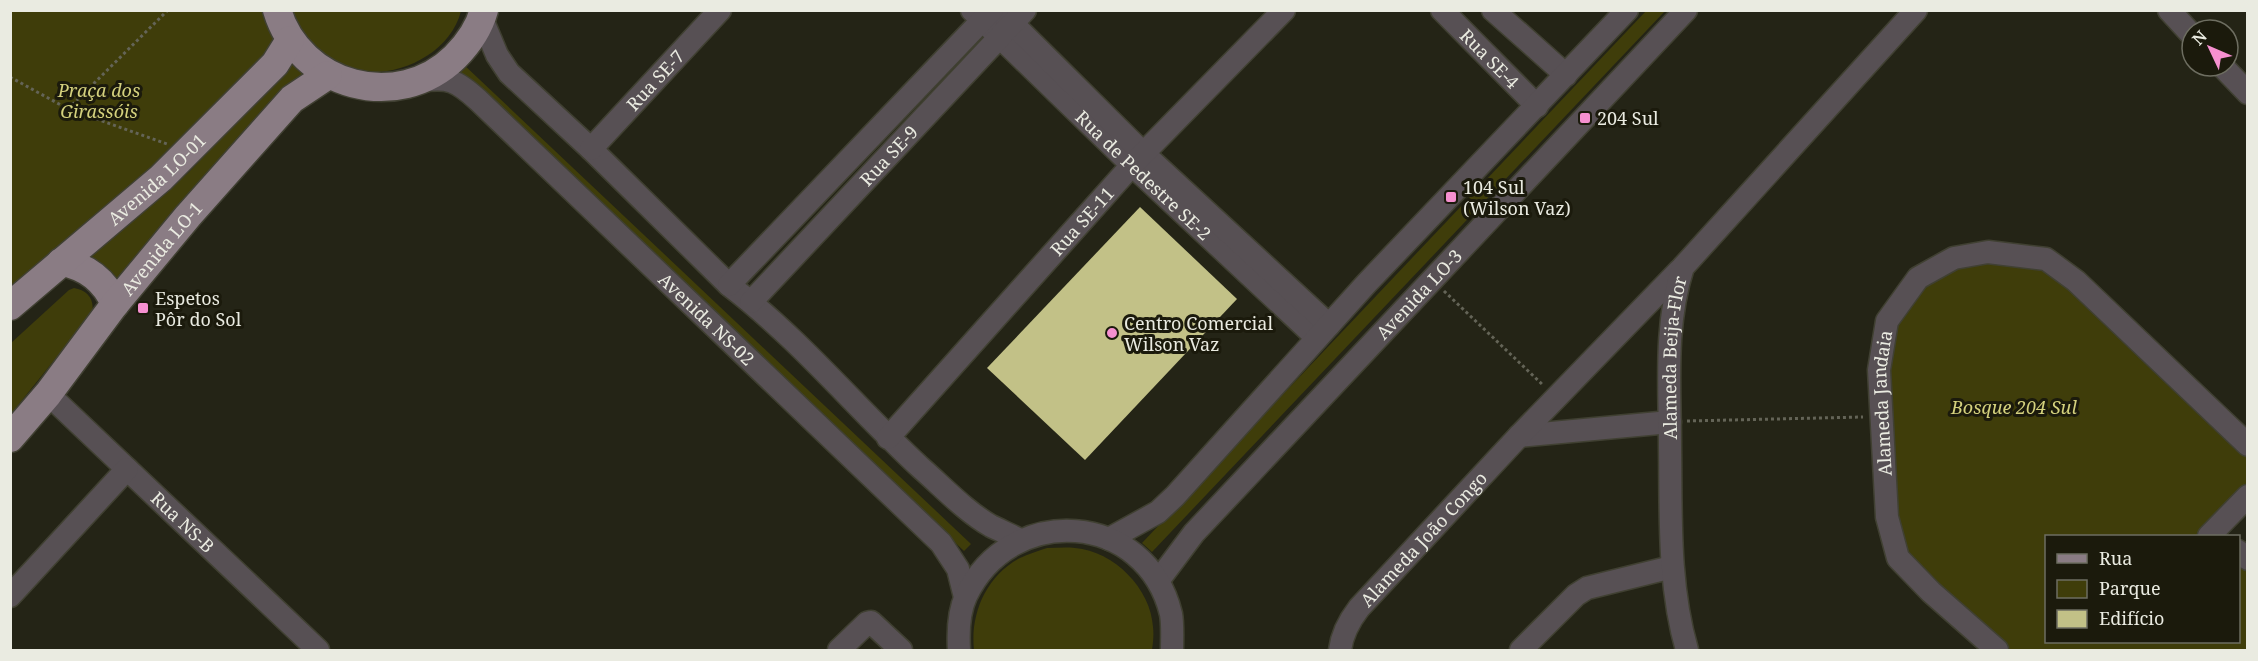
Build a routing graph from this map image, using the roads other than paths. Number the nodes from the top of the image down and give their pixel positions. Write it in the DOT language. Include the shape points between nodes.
graph roads {
  1 [pos="277,10"];
  2 [pos="720,10"];
  3 [pos="1284,10"];
  4 [pos="1442,10"];
  5 [pos="1493,10"];
  6 [pos="1627,10"];
  7 [pos="1686,10"];
  8 [pos="1916,10"];
  9 [pos="2169,10"];
  10 [pos="483,15"];
  11 [pos="998,18"];
  12 [pos="2180,22"];
  13 [pos="290,40"];
  14 [pos="328,75"];
  15 [pos="1566,75"];
  16 [pos="2233,78"];
  17 [pos="418,81"];
  18 [pos="2247,93"];
  19 [pos="1537,106"];
  20 [pos="591,149"];
  21 [pos="1138,159"];
  22 [pos="62,262"];
  23 [pos="1683,267"];
  24 [pos="729,285"];
  25 [pos="751,302"];
  26 [pos="115,304"];
  27 [pos="10,306"];
  28 [pos="1323,331"];
  29 [pos="48,394"];
  30 [pos="1670,422"];
  31 [pos="1519,436"];
  32 [pos="10,438"];
  33 [pos="888,438"];
  34 [pos="2247,445"];
  35 [pos="127,469"];
  36 [pos="2247,496"];
  37 [pos="2215,535"];
  38 [pos="1109,539"];
  39 [pos="1020,540"];
  40 [pos="1672,567"];
  41 [pos="1158,581"];
  42 [pos="10,596"];
  43 [pos="965,597"];
  44 [pos="318,651"];
  45 [pos="839,651"];
  46 [pos="901,651"];
  47 [pos="959,651"];
  48 [pos="1172,651"];
  49 [pos="1340,651"];
  50 [pos="1521,651"];
  51 [pos="1687,651"];
  52 [pos="1996,651"];
  1 -- 13 [label="main road"];
  2 -- 20 [label="street, Rua SE-7"];
  3 -- 21 [label="street, Rua SE-11"];
  4 -- 19 [label="street, Rua SE-4"];
  5 -- 15 [label="street, Rua SE-4"];
  6 -- 15 [label="street"];
  7 -- 41 [label="street, Avenida LO-3" via="1194,533"];
  8 -- 23 [label="street, Alameda Beija-Flor"];
  9 -- 12 [label="street"];
  10 -- 17 [label="main road" via="467,45 445,67"];
  10 -- 20 [label="street" via="497,55 509,73"];
  11 -- 21 [label="street, Rua de Pedestre SE-2"];
  11 -- 24 [label="street, Rua SE-9"];
  11 -- 25 [label="street, Rua SE-9"];
  13 -- 14 [label="main road" via="307,60"];
  13 -- 22 [label="main road, Avenida LO-01" via="275,64 161,178"];
  14 -- 17 [label="main road" via="372,88"];
  14 -- 26 [label="main road, Avenida LO-1" via="292,99"];
  15 -- 19 [label="street"];
  16 -- 18 [label="street"];
  17 -- 43 [label="street, Avenida NS-02" via="454,81 478,100 941,543 958,569"];
  19 -- 28 [label="street"];
  20 -- 24 [label="street"];
  21 -- 28 [label="street, Rua de Pedestre SE-2"];
  21 -- 33 [label="street, Rua SE-11"];
  22 -- 26 [label="main road" via="93,275"];
  22 -- 27 [label="main road, Avenida LO-01"];
  23 -- 30 [label="street, Alameda Beija-Flor" via="1674,293 1668,346"];
  23 -- 31 [label="street, Alameda João Congo"];
  24 -- 25 [label="street"];
  25 -- 33 [label="street"];
  26 -- 29 [label="main road, Avenida LO-1"];
  28 -- 38 [label="street" via="1175,496 1158,512"];
  29 -- 32 [label="main road, Avenida LO-1"];
  29 -- 35 [label="street, Rua NS-B"];
  30 -- 31 [label="street"];
  30 -- 40 [label="street, Alameda Beija-Flor"];
  31 -- 49 [label="street, Alameda João Congo" via="1359,608 1350,620"];
  33 -- 39 [label="street" via="968,510"];
  34 -- 52 [label="street, Alameda Jandaia" via="2076,281 2046,259 1989,252 1954,258 1918,278 1887,321 1879,370 1887,517 1898,558"];
  35 -- 42 [label="street"];
  35 -- 44 [label="street, Rua NS-B"];
  36 -- 37 [label="street"];
  38 -- 39 [label="street" via="1080,531 1049,531"];
  38 -- 41 [label="street" via="1137,556"];
  39 -- 43 [label="street" via="987,563"];
  40 -- 50 [label="street" via="1587,588"];
  40 -- 51 [label="street, Alameda Beija-Flor"];
  41 -- 48 [label="street" via="1171,614"];
  43 -- 47 [label="street" via="958,626"];
  45 -- 46 [label="street" via="871,622"];
}
